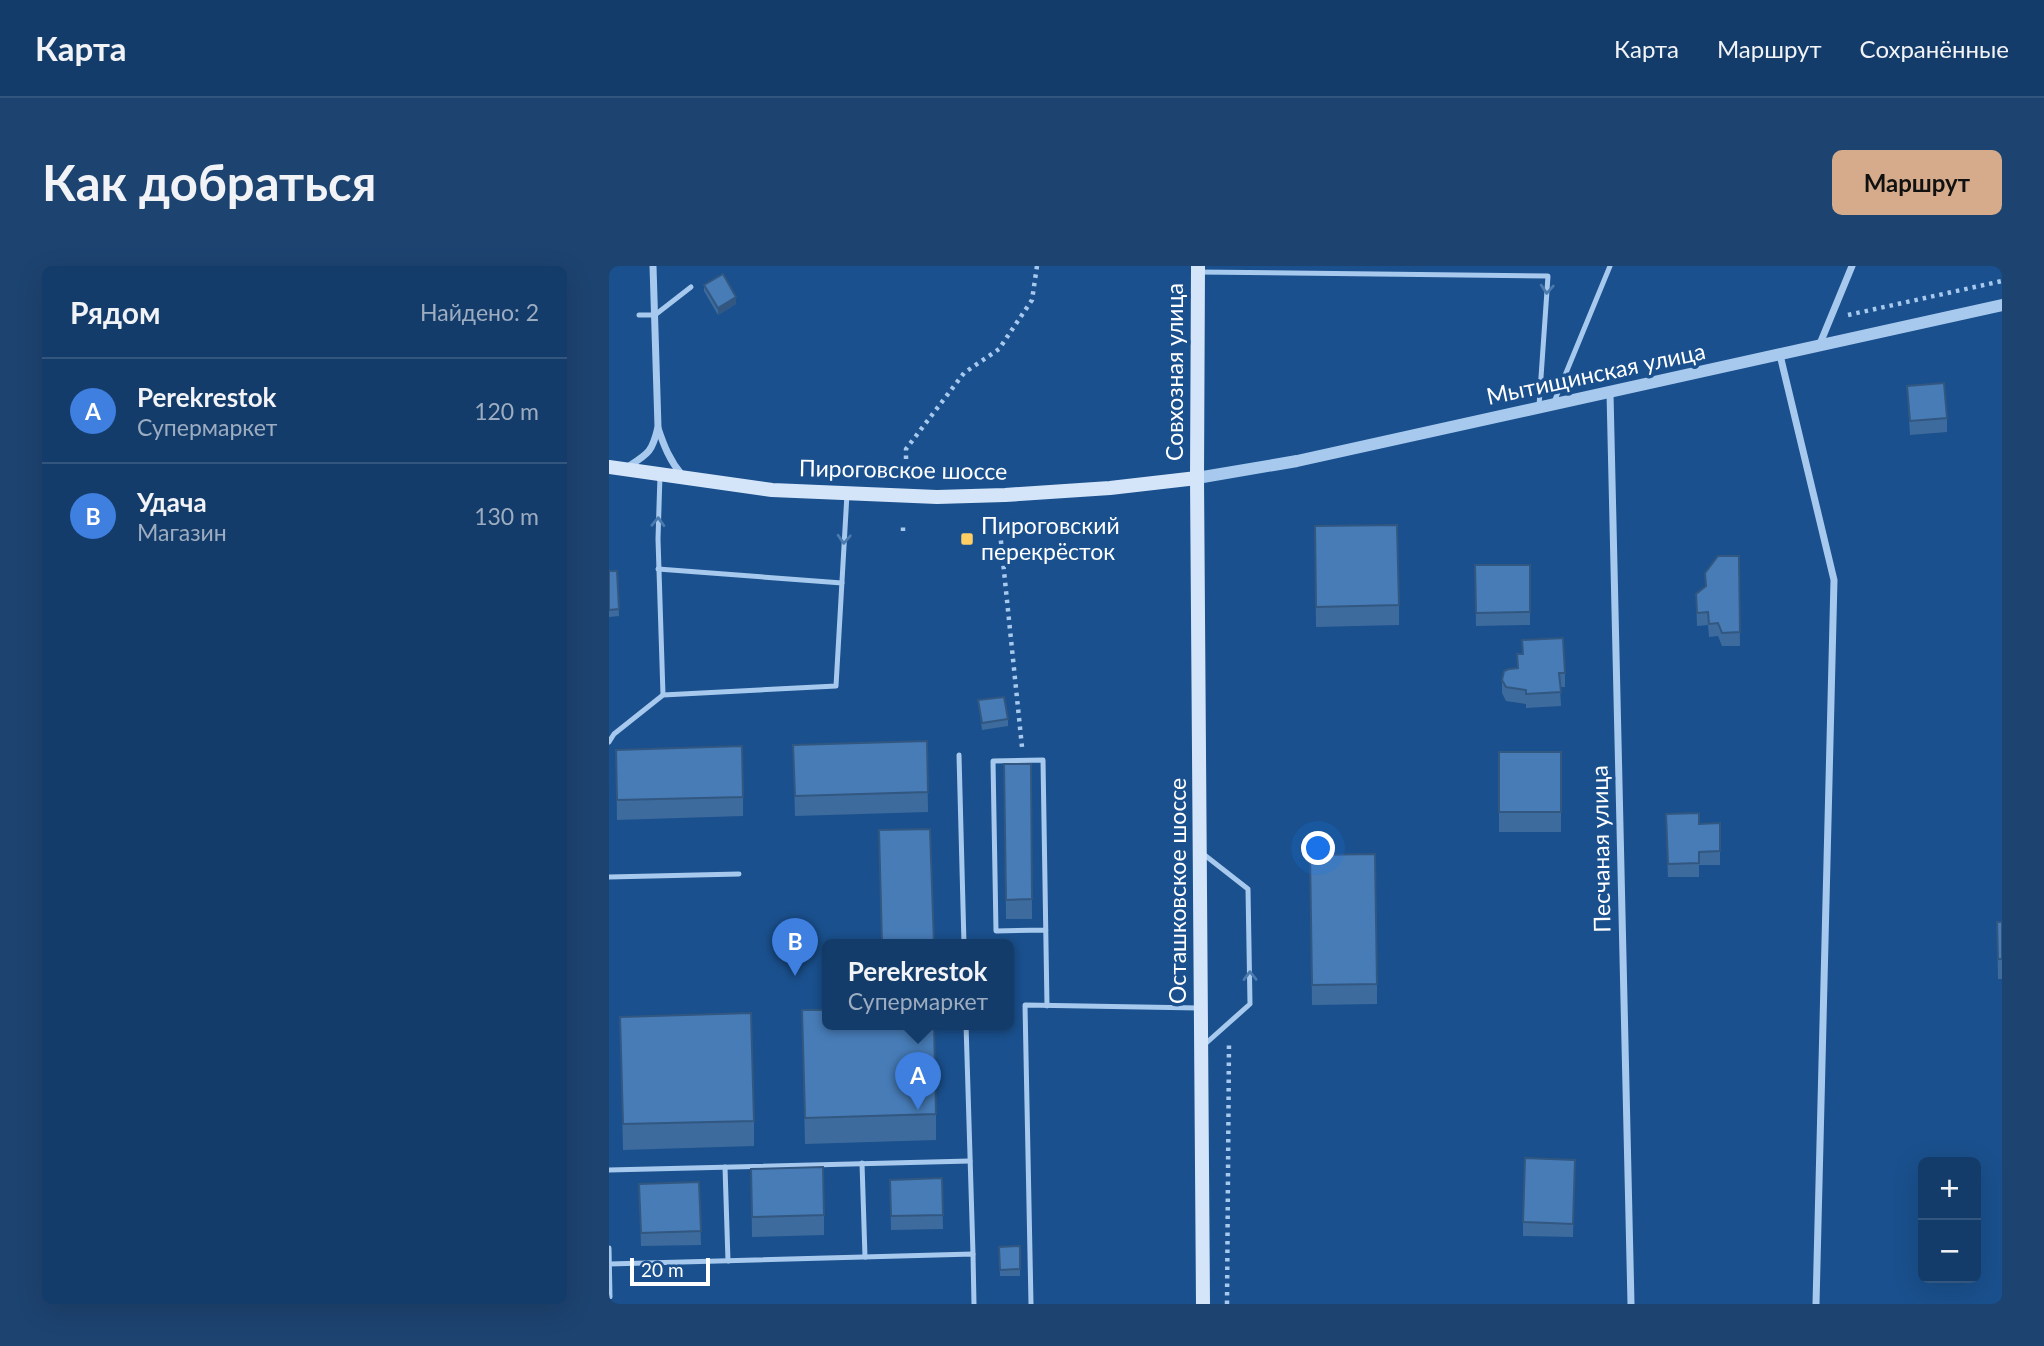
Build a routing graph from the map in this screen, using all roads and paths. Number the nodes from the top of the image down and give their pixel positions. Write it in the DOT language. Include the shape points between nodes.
graph roads {
  1 [pos="653,266"];
  2 [pos="1037,266"];
  3 [pos="1610,266"];
  4 [pos="1852,266"];
  5 [pos="1198,269"];
  6 [pos="2002,281"];
  7 [pos="691,287"];
  8 [pos="2002,305"];
  9 [pos="655,315"];
  10 [pos="639,316"];
  11 [pos="1830,319"];
  12 [pos="1819,346"];
  13 [pos="1780,355"];
  14 [pos="1610,393"];
  15 [pos="1553,405"];
  16 [pos="1539,408"];
  17 [pos="657,427"];
  18 [pos="906,459"];
  19 [pos="616,468"];
  20 [pos="660,475"];
  21 [pos="685,478"];
  22 [pos="1197,478"];
  23 [pos="847,494"];
  24 [pos="903,523"];
  25 [pos="903,531"];
  26 [pos="1000,532"];
  27 [pos="658,569"];
  28 [pos="842,583"];
  29 [pos="663,695"];
  30 [pos="609,742"];
  31 [pos="959,755"];
  32 [pos="1023,760"];
  33 [pos="1201,852"];
  34 [pos="739,874"];
  35 [pos="609,877"];
  36 [pos="1046,930"];
  37 [pos="964,939"];
  38 [pos="1047,1006"];
  39 [pos="1202,1008"];
  40 [pos="1229,1023"];
  41 [pos="966,1030"];
  42 [pos="1202,1047"];
  43 [pos="970,1161"];
  44 [pos="862,1163"];
  45 [pos="725,1167"];
  46 [pos="609,1170"];
  47 [pos="609,1248"];
  48 [pos="973,1254"];
  49 [pos="865,1257"];
  50 [pos="728,1261"];
  51 [pos="609,1264"];
  52 [pos="610,1297"];
  53 [pos="974,1304"];
  54 [pos="1031,1304"];
  55 [pos="1203,1304"];
  56 [pos="1227,1304"];
  57 [pos="1631,1304"];
  58 [pos="1816,1304"];
  1 -- 9 [label="street"];
  2 -- 18 [label="path" via="1032,300 999,349 964,373 906,449"];
  3 -- 15 [label="lane"];
  4 -- 11 [label="street"];
  5 -- 16 [label="lane, one-way" via="1548,276"];
  5 -- 22 [label="main road, Совхозная улица"];
  6 -- 11 [label="path"];
  7 -- 9 [label="lane"];
  8 -- 12 [label="street, Мытищинская улица"];
  9 -- 10 [label="lane"];
  9 -- 17 [label="street"];
  11 -- 12 [label="street"];
  12 -- 13 [label="street, Мытищинская улица"];
  13 -- 14 [label="street, Мытищинская улица"];
  13 -- 58 [label="street" via="1834,580"];
  14 -- 15 [label="street, Мытищинская улица"];
  14 -- 57 [label="street, Песчаная улица"];
  15 -- 16 [label="street, Мытищинская улица"];
  16 -- 22 [label="street, Мытищинская улица"];
  17 -- 19 [label="street" via="653,447 642,458"];
  17 -- 21 [label="street" via="673,464"];
  19 -- 20 [label="main road, Пироговское шоссе"];
  20 -- 21 [label="main road, Пироговское шоссе"];
  27 -- 20 [label="lane, one-way"];
  21 -- 23 [label="main road, Пироговское шоссе"];
  22 -- 23 [label="main road, Пироговское шоссе" via="1005,495"];
  22 -- 33 [label="main road, Осташковское шоссе"];
  23 -- 28 [label="lane, one-way"];
  24 -- 25 [label="path"];
  26 -- 32 [label="path"];
  27 -- 28 [label="lane"];
  27 -- 29 [label="lane"];
  28 -- 29 [label="lane" via="836,686"];
  29 -- 30 [label="lane"];
  31 -- 37 [label="lane"];
  32 -- 36 [label="lane" via="1043,760"];
  32 -- 36 [label="lane" via="993,761 996,931"];
  33 -- 39 [label="main road, Осташковское шоссе"];
  40 -- 33 [label="lane, one-way" via="1250,1004 1248,889"];
  34 -- 35 [label="lane"];
  36 -- 38 [label="lane"];
  38 -- 39 [label="lane"];
  38 -- 54 [label="lane" via="1025,1005"];
  39 -- 42 [label="main road, Осташковское шоссе"];
  40 -- 42 [label="lane"];
  40 -- 56 [label="path"];
  41 -- 43 [label="lane"];
  42 -- 55 [label="main road, Осташковское шоссе"];
  43 -- 44 [label="lane"];
  43 -- 48 [label="lane"];
  44 -- 45 [label="lane"];
  44 -- 49 [label="lane"];
  45 -- 46 [label="lane"];
  45 -- 50 [label="lane"];
  47 -- 51 [label="lane"];
  48 -- 49 [label="lane"];
  48 -- 53 [label="lane"];
  49 -- 50 [label="lane"];
  50 -- 51 [label="lane"];
  51 -- 52 [label="lane"];
}
